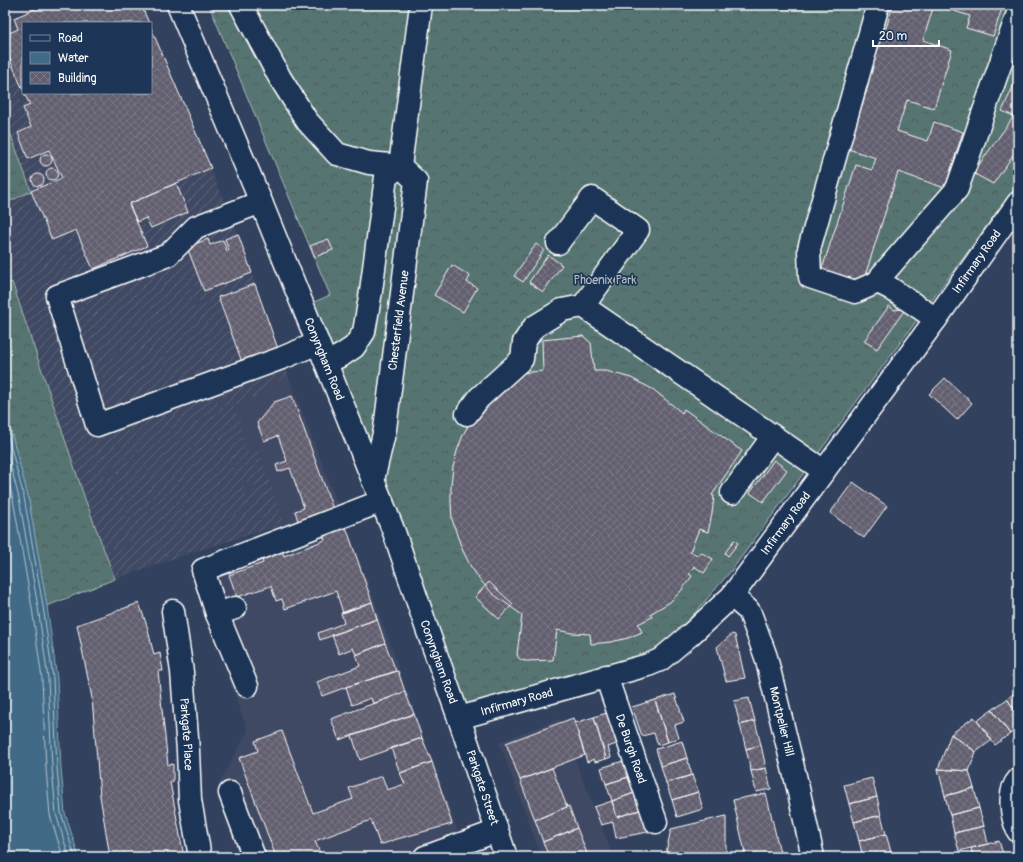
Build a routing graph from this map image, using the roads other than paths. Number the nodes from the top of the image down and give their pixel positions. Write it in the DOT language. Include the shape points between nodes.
graph roads {
  1 [pos="178,5"];
  2 [pos="241,5"];
  3 [pos="421,5"];
  4 [pos="878,5"];
  5 [pos="1018,13"];
  6 [pos="400,166"];
  7 [pos="261,202"];
  8 [pos="1018,203"];
  9 [pos="558,243"];
  10 [pos="880,278"];
  11 [pos="583,306"];
  12 [pos="936,319"];
  13 [pos="318,343"];
  14 [pos="326,364"];
  15 [pos="466,414"];
  16 [pos="773,436"];
  17 [pos="824,471"];
  18 [pos="373,480"];
  19 [pos="732,493"];
  20 [pos="382,502"];
  21 [pos="732,596"];
  22 [pos="172,610"];
  23 [pos="606,676"];
  24 [pos="247,686"];
  25 [pos="459,718"];
  26 [pos="1018,780"];
  27 [pos="230,793"];
  28 [pos="656,822"];
  29 [pos="497,831"];
  30 [pos="1018,831"];
  31 [pos="429,856"];
  32 [pos="200,857"];
  33 [pos="254,857"];
  34 [pos="506,857"];
  35 [pos="813,857"];
  1 -- 7 [label="main road, Conyngham Road"];
  2 -- 6 [label="main road" via="280,78 307,121 337,154 369,163"];
  3 -- 6 [label="main road"];
  4 -- 10 [label="main road" via="809,249 810,276 855,292"];
  5 -- 10 [label="main road" via="957,189"];
  6 -- 14 [label="main road" via="386,177 364,332 354,347"];
  6 -- 18 [label="main road, Chesterfield Avenue" via="416,181 385,429"];
  7 -- 13 [label="main road, Conyngham Road"];
  7 -- 13 [label="main road" via="196,227 168,255 57,296 97,425"];
  8 -- 12 [label="main road, Infirmary Road"];
  9 -- 11 [label="main road" via="592,198 638,230"];
  10 -- 12 [label="main road" via="890,288"];
  11 -- 15 [label="main road" via="562,310 534,327 524,342 522,359 479,398"];
  11 -- 16 [label="main road"];
  12 -- 17 [label="main road, Infirmary Road"];
  13 -- 14 [label="main road, Conyngham Road"];
  14 -- 18 [label="main road, Conyngham Road"];
  16 -- 17 [label="main road"];
  16 -- 19 [label="main road"];
  17 -- 21 [label="main road, Infirmary Road"];
  18 -- 20 [label="main road, Conyngham Road"];
  20 -- 24 [label="main road" via="203,570 226,611"];
  20 -- 25 [label="main road, Conyngham Road"];
  21 -- 23 [label="main road, Infirmary Road" via="660,660"];
  21 -- 35 [label="main road, Montpelier Hill" via="750,613 766,657"];
  22 -- 32 [label="main road, Parkgate Place" via="182,672 190,800"];
  23 -- 25 [label="main road, Infirmary Road"];
  23 -- 28 [label="main road, De Burgh Road"];
  25 -- 29 [label="main road, Parkgate Street"];
  26 -- 30 [label="main road" via="1012,796 1014,822"];
  27 -- 33 [label="main road"];
  29 -- 31 [label="main road"];
  29 -- 34 [label="main road, Parkgate Street"];
}
